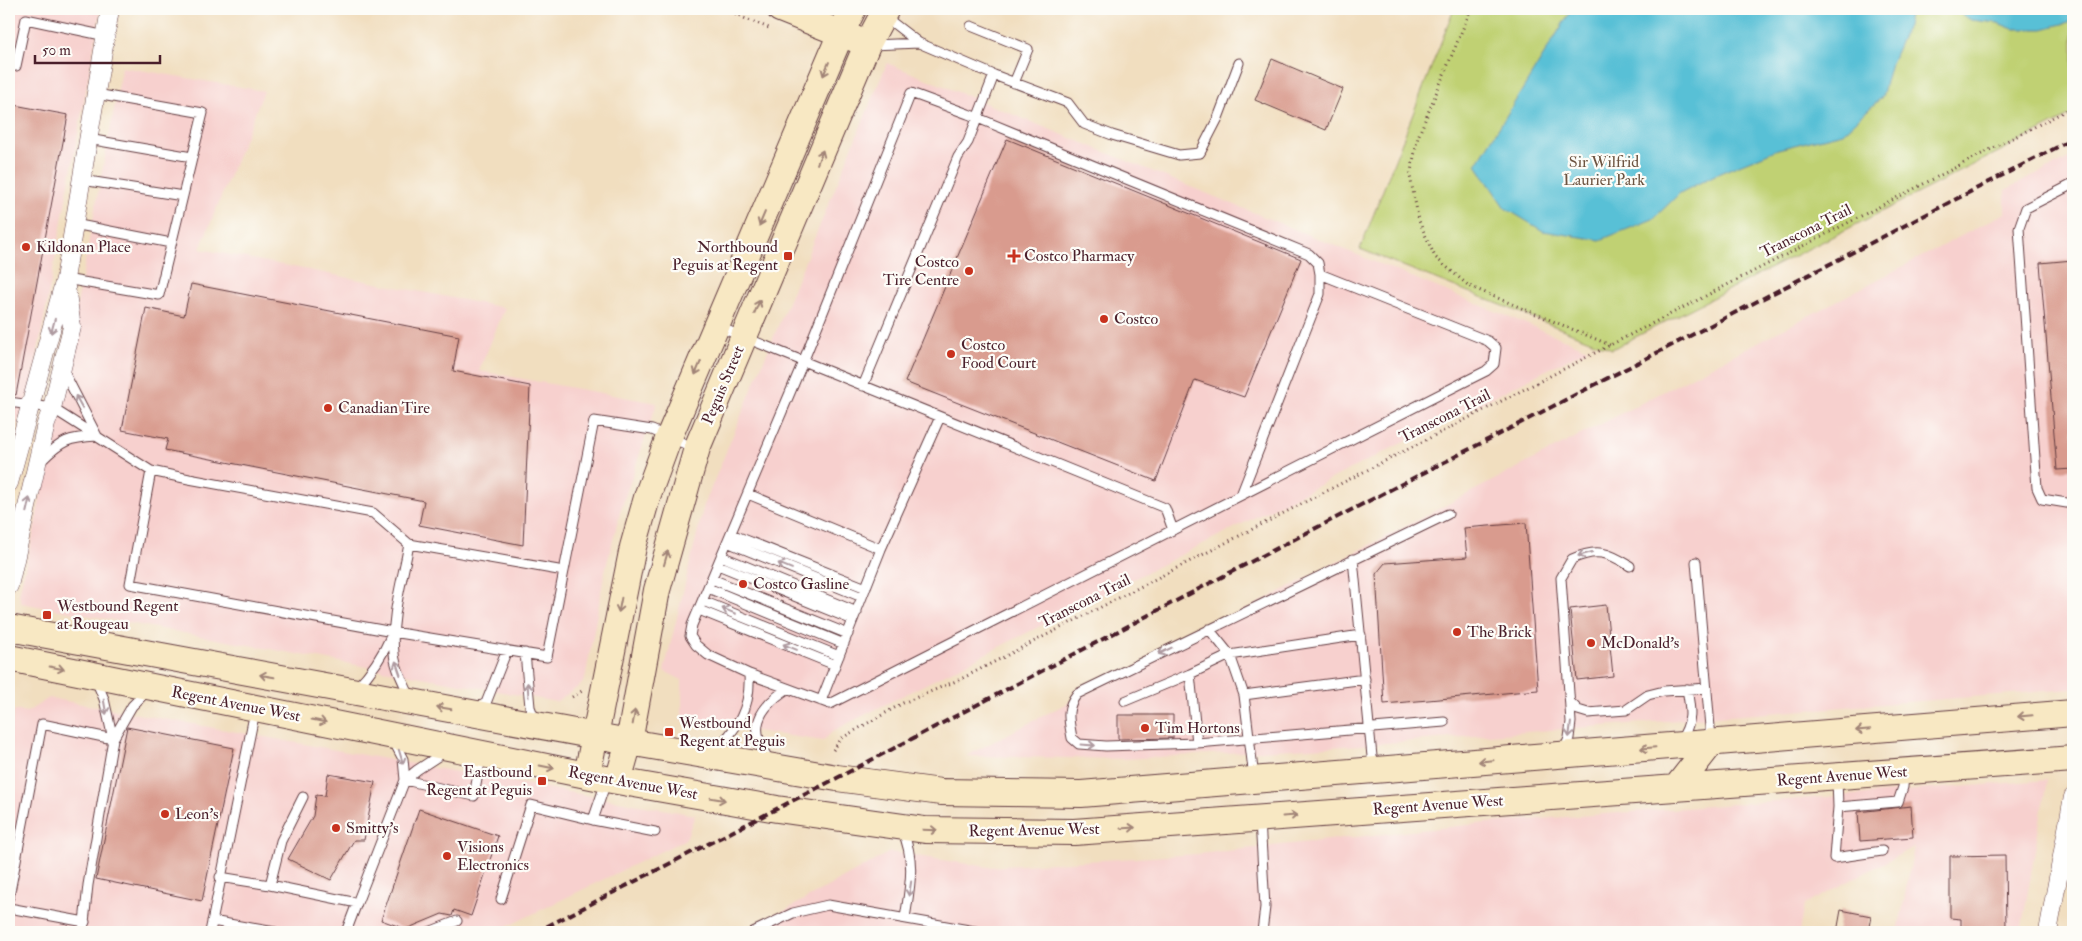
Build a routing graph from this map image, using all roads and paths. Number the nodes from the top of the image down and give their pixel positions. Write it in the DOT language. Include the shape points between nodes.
graph roads {
  1 [pos="110,9"];
  2 [pos="780,9"];
  3 [pos="853,9"];
  4 [pos="1471,9"];
  5 [pos="878,11"];
  6 [pos="971,26"];
  7 [pos="841,32"];
  8 [pos="106,36"];
  9 [pos="919,43"];
  10 [pos="867,45"];
  11 [pos="1240,63"];
  12 [pos="9,67"];
  13 [pos="994,75"];
  14 [pos="1014,83"];
  15 [pos="96,94"];
  16 [pos="2073,107"];
  17 [pos="978,118"];
  18 [pos="88,139"];
  19 [pos="192,157"];
  20 [pos="82,180"];
  21 [pos="2073,184"];
  22 [pos="183,196"];
  23 [pos="74,224"];
  24 [pos="171,243"];
  25 [pos="1320,274"];
  26 [pos="65,279"];
  27 [pos="716,326"];
  28 [pos="744,338"];
  29 [pos="1611,345"];
  30 [pos="804,362"];
  31 [pos="62,368"];
  32 [pos="863,386"];
  33 [pos="9,402"];
  34 [pos="32,405"];
  35 [pos="52,408"];
  36 [pos="940,417"];
  37 [pos="98,436"];
  38 [pos="669,437"];
  39 [pos="9,448"];
  40 [pos="697,448"];
  41 [pos="37,465"];
  42 [pos="151,470"];
  43 [pos="10,478"];
  44 [pos="748,494"];
  45 [pos="1241,495"];
  46 [pos="2073,504"];
  47 [pos="1448,514"];
  48 [pos="1173,530"];
  49 [pos="729,538"];
  50 [pos="409,544"];
  51 [pos="881,549"];
  52 [pos="1353,559"];
  53 [pos="720,561"];
  54 [pos="1696,562"];
  55 [pos="1630,566"];
  56 [pos="564,571"];
  57 [pos="712,579"];
  58 [pos="9,586"];
  59 [pos="708,588"];
  60 [pos="866,588"];
  61 [pos="862,597"];
  62 [pos="703,601"];
  63 [pos="699,610"];
  64 [pos="855,616"];
  65 [pos="9,628"];
  66 [pos="1209,629"];
  67 [pos="393,632"];
  68 [pos="848,634"];
  69 [pos="1361,635"];
  70 [pos="844,644"];
  71 [pos="507,650"];
  72 [pos="525,653"];
  73 [pos="1230,655"];
  74 [pos="839,656"];
  75 [pos="9,658"];
  76 [pos="836,665"];
  77 [pos="749,674"];
  78 [pos="1190,674"];
  79 [pos="94,675"];
  80 [pos="1365,679"];
  81 [pos="153,687"];
  82 [pos="1707,688"];
  83 [pos="786,689"];
  84 [pos="1687,689"];
  85 [pos="353,691"];
  86 [pos="1244,695"];
  87 [pos="821,701"];
  88 [pos="1125,701"];
  89 [pos="413,702"];
  90 [pos="1570,702"];
  91 [pos="256,708"];
  92 [pos="2073,712"];
  93 [pos="470,713"];
  94 [pos="1444,722"];
  95 [pos="536,725"];
  96 [pos="1370,729"];
  97 [pos="391,735"];
  98 [pos="595,736"];
  99 [pos="1249,737"];
  100 [pos="113,739"];
  101 [pos="629,742"];
  102 [pos="1712,742"];
  103 [pos="1197,743"];
  104 [pos="1678,745"];
  105 [pos="452,748"];
  106 [pos="833,750"];
  107 [pos="482,754"];
  108 [pos="1561,754"];
  109 [pos="709,756"];
  110 [pos="2073,759"];
  111 [pos="773,767"];
  112 [pos="1373,770"];
  113 [pos="1904,771"];
  114 [pos="1837,776"];
  115 [pos="604,778"];
  116 [pos="405,780"];
  117 [pos="1254,780"];
  118 [pos="1676,788"];
  119 [pos="2073,796"];
  120 [pos="303,797"];
  121 [pos="1838,807"];
  122 [pos="1260,818"];
  123 [pos="593,820"];
  124 [pos="901,827"];
  125 [pos="655,832"];
  126 [pos="1882,851"];
  127 [pos="220,877"];
  128 [pos="270,885"];
  129 [pos="9,897"];
  130 [pos="501,899"];
  131 [pos="357,904"];
  132 [pos="9,908"];
  133 [pos="905,918"];
  134 [pos="457,921"];
  135 [pos="85,922"];
  136 [pos="212,922"];
  137 [pos="83,932"];
  138 [pos="210,932"];
  139 [pos="275,932"];
  140 [pos="346,932"];
  141 [pos="429,932"];
  142 [pos="753,932"];
  143 [pos="980,932"];
  144 [pos="1262,932"];
  145 [pos="2048,932"];
  1 -- 8 [label="street"];
  2 -- 7 [label="main road"];
  3 -- 7 [label="main road, Peguis Street"];
  4 -- 29 [label="path" via="1418,137 1410,176 1419,221 1435,257 1469,286"];
  5 -- 9 [label="lane"];
  5 -- 10 [label="main road, Peguis Street"];
  6 -- 14 [label="lane" via="1028,49"];
  7 -- 10 [label="main road"];
  7 -- 27 [label="main road, Peguis Street, one-way"];
  8 -- 12 [label="lane" via="26,19 16,66"];
  8 -- 15 [label="street"];
  9 -- 10 [label="lane"];
  9 -- 13 [label="lane"];
  28 -- 10 [label="main road, Peguis Street, one-way"];
  11 -- 14 [label="lane" via="1200,153 1179,155 1084,124 1068,103"];
  13 -- 14 [label="lane"];
  13 -- 17 [label="lane"];
  15 -- 18 [label="street"];
  15 -- 19 [label="lane" via="203,113"];
  16 -- 29 [label="path, Transcona Trail"];
  17 -- 25 [label="lane" via="1309,254 1318,263"];
  17 -- 30 [label="lane" via="911,94"];
  17 -- 32 [label="lane" via="958,157"];
  18 -- 19 [label="lane"];
  18 -- 20 [label="street"];
  19 -- 22 [label="lane"];
  20 -- 22 [label="lane"];
  20 -- 23 [label="street"];
  21 -- 46 [label="lane" via="2026,208 2019,228 2037,488 2042,499"];
  22 -- 24 [label="lane"];
  23 -- 24 [label="lane"];
  23 -- 26 [label="street"];
  24 -- 26 [label="lane" via="159,294"];
  25 -- 45 [label="lane" via="1320,294"];
  25 -- 45 [label="lane" via="1488,341 1496,348 1494,364 1486,371"];
  26 -- 31 [label="street" via="72,327"];
  26 -- 34 [label="street, one-way"];
  27 -- 28 [label="lane"];
  27 -- 38 [label="main road, Peguis Street, one-way"];
  28 -- 30 [label="lane"];
  28 -- 40 [label="main road, Peguis Street"];
  29 -- 106 [label="path, Transcona Trail" via="960,679 903,702 842,738"];
  30 -- 32 [label="lane"];
  30 -- 44 [label="lane"];
  31 -- 35 [label="street"];
  37 -- 31 [label="lane, one-way"];
  32 -- 36 [label="lane"];
  33 -- 34 [label="lane"];
  34 -- 35 [label="lane"];
  34 -- 43 [label="street"];
  35 -- 37 [label="lane"];
  35 -- 41 [label="street"];
  36 -- 48 [label="lane" via="1165,508"];
  36 -- 51 [label="lane"];
  37 -- 41 [label="lane" via="72,438 55,446"];
  37 -- 42 [label="lane"];
  38 -- 40 [label="lane"];
  38 -- 56 [label="lane" via="652,430 594,421"];
  38 -- 98 [label="main road, Peguis Street, one-way" via="633,547"];
  39 -- 43 [label="lane"];
  101 -- 40 [label="main road, Peguis Street, one-way" via="656,590"];
  58 -- 41 [label="street, one-way"];
  42 -- 50 [label="lane" via="373,513"];
  42 -- 67 [label="lane" via="130,584"];
  44 -- 49 [label="lane"];
  44 -- 51 [label="lane"];
  45 -- 48 [label="lane"];
  47 -- 52 [label="lane"];
  48 -- 87 [label="lane" via="830,704"];
  49 -- 53 [label="lane"];
  49 -- 60 [label="lane"];
  61 -- 49 [label="lane, one-way"];
  50 -- 56 [label="lane"];
  50 -- 67 [label="lane"];
  51 -- 60 [label="lane"];
  52 -- 66 [label="lane"];
  52 -- 69 [label="lane"];
  53 -- 57 [label="lane"];
  53 -- 64 [label="lane"];
  54 -- 82 [label="lane"];
  55 -- 90 [label="lane, one-way" via="1615,556 1593,552 1572,559 1561,578"];
  56 -- 72 [label="lane" via="547,657"];
  57 -- 59 [label="lane"];
  57 -- 68 [label="lane"];
  59 -- 62 [label="lane"];
  59 -- 70 [label="lane"];
  60 -- 61 [label="lane"];
  61 -- 64 [label="lane"];
  62 -- 63 [label="lane"];
  74 -- 62 [label="lane, one-way"];
  76 -- 63 [label="lane, one-way"];
  63 -- 77 [label="lane" via="690,636 696,645 708,655"];
  64 -- 68 [label="lane"];
  85 -- 65 [label="main road, Regent Avenue West, one-way"];
  66 -- 73 [label="lane"];
  66 -- 103 [label="lane, one-way" via="1077,694 1070,704 1072,738 1079,744"];
  67 -- 71 [label="lane"];
  67 -- 85 [label="lane" via="370,674"];
  89 -- 67 [label="lane, one-way" via="394,655"];
  68 -- 70 [label="lane"];
  69 -- 73 [label="lane"];
  69 -- 80 [label="lane"];
  70 -- 74 [label="lane"];
  71 -- 72 [label="lane"];
  71 -- 93 [label="lane" via="486,703"];
  95 -- 72 [label="lane, one-way" via="530,707"];
  73 -- 78 [label="lane"];
  73 -- 86 [label="lane"];
  74 -- 76 [label="lane"];
  75 -- 79 [label="main road, Regent Avenue West, one-way"];
  76 -- 87 [label="lane"];
  77 -- 83 [label="lane"];
  77 -- 109 [label="lane" via="750,691 740,722"];
  78 -- 88 [label="lane"];
  78 -- 103 [label="lane"];
  79 -- 81 [label="main road, Regent Avenue West"];
  79 -- 100 [label="lane, one-way" via="104,699"];
  80 -- 86 [label="lane"];
  80 -- 96 [label="lane"];
  81 -- 91 [label="main road, Regent Avenue West"];
  81 -- 100 [label="lane" via="132,706"];
  82 -- 84 [label="lane"];
  82 -- 102 [label="lane"];
  83 -- 87 [label="lane"];
  83 -- 111 [label="lane" via="773,698 757,723 757,737"];
  84 -- 90 [label="lane" via="1648,695 1626,710 1602,713 1578,710"];
  84 -- 104 [label="lane" via="1691,711 1689,728"];
  85 -- 89 [label="main road, Regent Avenue West"];
  86 -- 99 [label="lane"];
  93 -- 89 [label="main road, Regent Avenue West, one-way"];
  90 -- 108 [label="lane, one-way" via="1569,738"];
  91 -- 97 [label="main road, Regent Avenue West, one-way"];
  91 -- 127 [label="lane"];
  92 -- 102 [label="main road, Regent Avenue West, one-way"];
  93 -- 95 [label="main road, Regent Avenue West"];
  94 -- 96 [label="lane"];
  95 -- 98 [label="main road, Regent Avenue West"];
  96 -- 99 [label="lane"];
  96 -- 112 [label="lane"];
  97 -- 105 [label="main road, Regent Avenue West"];
  97 -- 116 [label="lane, one-way" via="403,759"];
  98 -- 101 [label="main road, Regent Avenue West"];
  98 -- 115 [label="main road, Peguis Street"];
  99 -- 103 [label="lane"];
  99 -- 117 [label="lane"];
  100 -- 129 [label="lane" via="42,724"];
  100 -- 135 [label="lane" via="88,885"];
  101 -- 109 [label="main road, Regent Avenue West"];
  101 -- 115 [label="main road, Peguis Street"];
  102 -- 104 [label="main road, Regent Avenue West"];
  102 -- 118 [label="main road"];
  104 -- 108 [label="main road, Regent Avenue West, one-way"];
  105 -- 107 [label="main road, Regent Avenue West"];
  105 -- 116 [label="lane"];
  107 -- 115 [label="main road, Regent Avenue West, one-way"];
  107 -- 116 [label="lane" via="474,796"];
  108 -- 112 [label="main road, Regent Avenue West, one-way"];
  109 -- 111 [label="main road, Regent Avenue West"];
  110 -- 113 [label="main road, Regent Avenue West"];
  111 -- 117 [label="main road, Regent Avenue West" via="941,792 1081,794"];
  112 -- 117 [label="main road, Regent Avenue West"];
  113 -- 114 [label="main road, Regent Avenue West"];
  113 -- 121 [label="lane" via="1898,802"];
  114 -- 118 [label="main road, Regent Avenue West"];
  114 -- 121 [label="lane"];
  115 -- 123 [label="lane"];
  115 -- 124 [label="main road, Regent Avenue West, one-way"];
  116 -- 131 [label="lane"];
  117 -- 122 [label="main road"];
  122 -- 118 [label="main road, Regent Avenue West, one-way"];
  119 -- 145 [label="street"];
  120 -- 128 [label="lane" via="281,841"];
  121 -- 126 [label="lane" via="1834,858"];
  124 -- 122 [label="main road, Regent Avenue West, one-way" via="1074,832"];
  122 -- 144 [label="lane" via="1265,906"];
  123 -- 125 [label="lane"];
  123 -- 130 [label="lane" via="530,805"];
  124 -- 133 [label="lane, one-way" via="909,846 912,876"];
  127 -- 128 [label="lane"];
  127 -- 136 [label="lane"];
  128 -- 131 [label="lane"];
  131 -- 140 [label="lane"];
  132 -- 135 [label="lane"];
  133 -- 142 [label="lane" via="828,905 793,913"];
  133 -- 143 [label="lane"];
  134 -- 141 [label="lane"];
  135 -- 137 [label="lane"];
  136 -- 138 [label="lane"];
  136 -- 139 [label="lane"];
}
